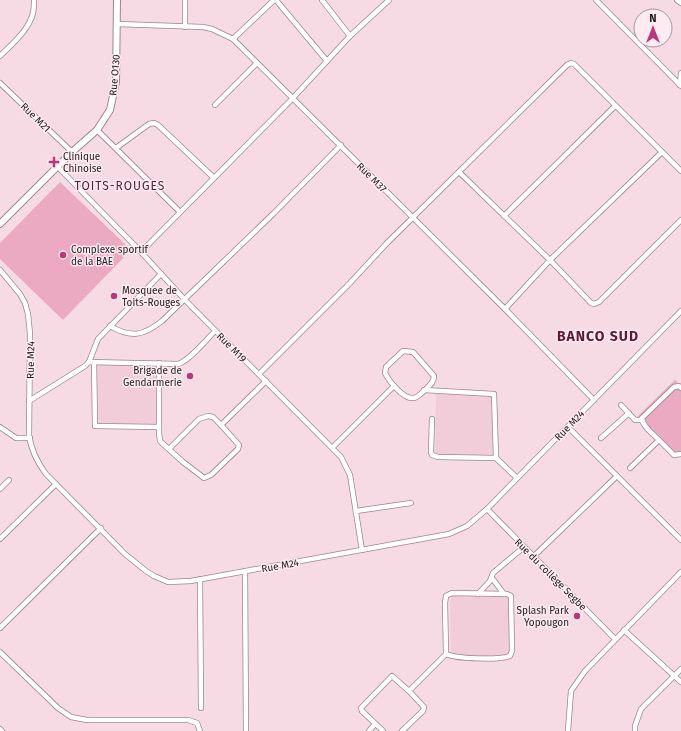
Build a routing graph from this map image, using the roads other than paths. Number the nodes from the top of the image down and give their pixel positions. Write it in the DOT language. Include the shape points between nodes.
graph roads {
  1 [pos="34,0"];
  2 [pos="117,0"];
  3 [pos="185,0"];
  4 [pos="275,0"];
  5 [pos="322,0"];
  6 [pos="389,0"];
  7 [pos="596,0"];
  8 [pos="677,0"];
  9 [pos="681,2"];
  10 [pos="117,24"];
  11 [pos="185,27"];
  12 [pos="350,36"];
  13 [pos="233,39"];
  14 [pos="0,56"];
  15 [pos="327,61"];
  16 [pos="257,63"];
  17 [pos="681,73"];
  18 [pos="0,83"];
  19 [pos="680,85"];
  20 [pos="292,99"];
  21 [pos="215,105"];
  22 [pos="615,106"];
  23 [pos="97,130"];
  24 [pos="341,145"];
  25 [pos="116,148"];
  26 [pos="72,152"];
  27 [pos="662,152"];
  28 [pos="58,167"];
  29 [pos="681,171"];
  30 [pos="459,172"];
  31 [pos="214,178"];
  32 [pos="180,212"];
  33 [pos="504,216"];
  34 [pos="413,217"];
  35 [pos="681,220"];
  36 [pos="0,224"];
  37 [pos="141,252"];
  38 [pos="550,260"];
  39 [pos="0,270"];
  40 [pos="161,274"];
  41 [pos="185,300"];
  42 [pos="505,309"];
  43 [pos="681,312"];
  44 [pos="110,326"];
  45 [pos="215,331"];
  46 [pos="91,362"];
  47 [pos="159,363"];
  48 [pos="259,374"];
  49 [pos="266,381"];
  50 [pos="394,386"];
  51 [pos="681,388"];
  52 [pos="424,390"];
  53 [pos="594,400"];
  54 [pos="29,401"];
  55 [pos="621,405"];
  56 [pos="629,413"];
  57 [pos="432,419"];
  58 [pos="641,420"];
  59 [pos="222,425"];
  60 [pos="568,426"];
  61 [pos="0,427"];
  62 [pos="159,427"];
  63 [pos="30,438"];
  64 [pos="601,438"];
  65 [pos="658,440"];
  66 [pos="333,447"];
  67 [pos="170,449"];
  68 [pos="681,454"];
  69 [pos="496,458"];
  70 [pos="630,468"];
  71 [pos="617,476"];
  72 [pos="517,478"];
  73 [pos="9,480"];
  74 [pos="56,484"];
  75 [pos="0,489"];
  76 [pos="410,503"];
  77 [pos="487,509"];
  78 [pos="356,510"];
  79 [pos="101,528"];
  80 [pos="0,539"];
  81 [pos="681,540"];
  82 [pos="524,546"];
  83 [pos="362,550"];
  84 [pos="534,556"];
  85 [pos="245,571"];
  86 [pos="681,572"];
  87 [pos="492,578"];
  88 [pos="200,579"];
  89 [pos="478,594"];
  90 [pos="504,594"];
  91 [pos="0,628"];
  92 [pos="624,630"];
  93 [pos="615,638"];
  94 [pos="446,654"];
  95 [pos="1,656"];
  96 [pos="681,668"];
  97 [pos="674,676"];
  98 [pos="681,682"];
  99 [pos="409,691"];
  100 [pos="201,708"];
  101 [pos="375,724"];
  102 [pos="200,731"];
  103 [pos="246,731"];
  104 [pos="369,731"];
  105 [pos="383,731"];
  106 [pos="402,731"];
  107 [pos="568,731"];
  108 [pos="635,731"];
  1 -- 14 [label="street" via="29,24"];
  2 -- 10 [label="street, Rue O130"];
  3 -- 11 [label="street"];
  4 -- 13 [label="street"];
  4 -- 15 [label="street"];
  5 -- 12 [label="street"];
  6 -- 12 [label="street"];
  7 -- 19 [label="street"];
  8 -- 9 [label="street"];
  10 -- 11 [label="street, Rue M37"];
  10 -- 23 [label="street, Rue O130" via="116,82 110,110"];
  11 -- 13 [label="street, Rue M37" via="212,29"];
  12 -- 15 [label="street"];
  13 -- 16 [label="street, Rue M37"];
  15 -- 20 [label="street"];
  16 -- 20 [label="street, Rue M37"];
  16 -- 21 [label="street"];
  17 -- 19 [label="street"];
  18 -- 26 [label="street, Rue M21"];
  20 -- 24 [label="street, Rue M37"];
  20 -- 31 [label="street"];
  22 -- 27 [label="street"];
  22 -- 30 [label="street" via="571,63"];
  22 -- 33 [label="street"];
  23 -- 25 [label="street"];
  23 -- 26 [label="street, Rue O130"];
  24 -- 34 [label="street, Rue M37"];
  24 -- 41 [label="street"];
  25 -- 31 [label="street" via="149,124 158,124"];
  25 -- 32 [label="street"];
  26 -- 28 [label="street, Rue O130"];
  27 -- 29 [label="street"];
  27 -- 38 [label="street"];
  28 -- 36 [label="street, Rue O130"];
  28 -- 37 [label="street, Rue M19"];
  30 -- 33 [label="street"];
  30 -- 34 [label="street"];
  31 -- 32 [label="street"];
  32 -- 37 [label="street"];
  33 -- 38 [label="street"];
  34 -- 42 [label="street, Rue M37"];
  34 -- 48 [label="street"];
  35 -- 38 [label="street" via="599,302 594,304"];
  37 -- 40 [label="street, Rue M19"];
  38 -- 42 [label="street"];
  39 -- 54 [label="street, Rue M24" via="20,294 28,314"];
  40 -- 41 [label="street, Rue M19"];
  40 -- 44 [label="street"];
  41 -- 44 [label="street" via="162,322 141,333 124,333"];
  41 -- 45 [label="street, Rue M19"];
  42 -- 53 [label="street, Rue M37"];
  43 -- 53 [label="street, Rue M24"];
  44 -- 46 [label="street" via="98,339"];
  45 -- 47 [label="street" via="178,364"];
  45 -- 48 [label="street, Rue M19"];
  46 -- 47 [label="street"];
  46 -- 54 [label="street"];
  46 -- 62 [label="street" via="95,426"];
  47 -- 62 [label="street"];
  48 -- 49 [label="street, Rue M19"];
  49 -- 59 [label="street"];
  49 -- 66 [label="street, Rue M19"];
  50 -- 52 [label="street" via="413,398"];
  50 -- 52 [label="street" via="385,373 386,367 400,353 410,351 434,376 432,383"];
  50 -- 66 [label="street"];
  51 -- 58 [label="street" via="674,387"];
  52 -- 69 [label="street" via="494,394"];
  53 -- 60 [label="street, Rue M24"];
  54 -- 63 [label="street, Rue M24"];
  55 -- 56 [label="street"];
  56 -- 58 [label="street" via="636,420"];
  56 -- 64 [label="street"];
  57 -- 69 [label="street" via="432,455"];
  58 -- 65 [label="street"];
  59 -- 67 [label="street" via="213,417 201,417"];
  59 -- 67 [label="street" via="238,442 239,447 208,478 200,476"];
  60 -- 71 [label="street"];
  60 -- 72 [label="street, Rue M24"];
  61 -- 63 [label="street" via="16,438"];
  62 -- 67 [label="street" via="160,440"];
  63 -- 74 [label="street, Rue M24" via="40,467"];
  65 -- 68 [label="street" via="674,455"];
  65 -- 70 [label="street"];
  66 -- 78 [label="street, Rue M19" via="350,475"];
  69 -- 72 [label="street"];
  71 -- 81 [label="street"];
  71 -- 84 [label="street"];
  72 -- 77 [label="street, Rue M24"];
  73 -- 75 [label="street"];
  74 -- 79 [label="street, Rue M24"];
  74 -- 80 [label="street"];
  76 -- 78 [label="street"];
  77 -- 82 [label="street, Rue du collège Segbe"];
  77 -- 83 [label="street, Rue M24" via="458,531"];
  78 -- 83 [label="street, Rue M19"];
  79 -- 88 [label="street, Rue M24" via="132,560 154,576 168,582"];
  79 -- 91 [label="street"];
  82 -- 84 [label="street, Rue du collège Segbe"];
  82 -- 87 [label="street" via="493,573"];
  83 -- 85 [label="street, Rue M24"];
  84 -- 93 [label="street, Rue du collège Segbe"];
  85 -- 88 [label="street, Rue M24"];
  85 -- 103 [label="street"];
  86 -- 92 [label="street"];
  87 -- 89 [label="street"];
  87 -- 90 [label="street"];
  88 -- 100 [label="street"];
  89 -- 90 [label="street"];
  89 -- 94 [label="street" via="452,593 446,596"];
  90 -- 94 [label="street" via="509,594 511,598 510,656 465,658"];
  92 -- 93 [label="street"];
  92 -- 97 [label="street"];
  93 -- 107 [label="street" via="585,671 571,691"];
  94 -- 99 [label="street"];
  95 -- 102 [label="street" via="71,717 87,720 188,720 197,723"];
  96 -- 97 [label="street"];
  97 -- 98 [label="street"];
  97 -- 108 [label="street" via="641,709"];
  99 -- 101 [label="street" via="392,676 362,706 362,711"];
  99 -- 106 [label="street" via="424,709"];
  101 -- 104 [label="street"];
  101 -- 105 [label="street"];
}
